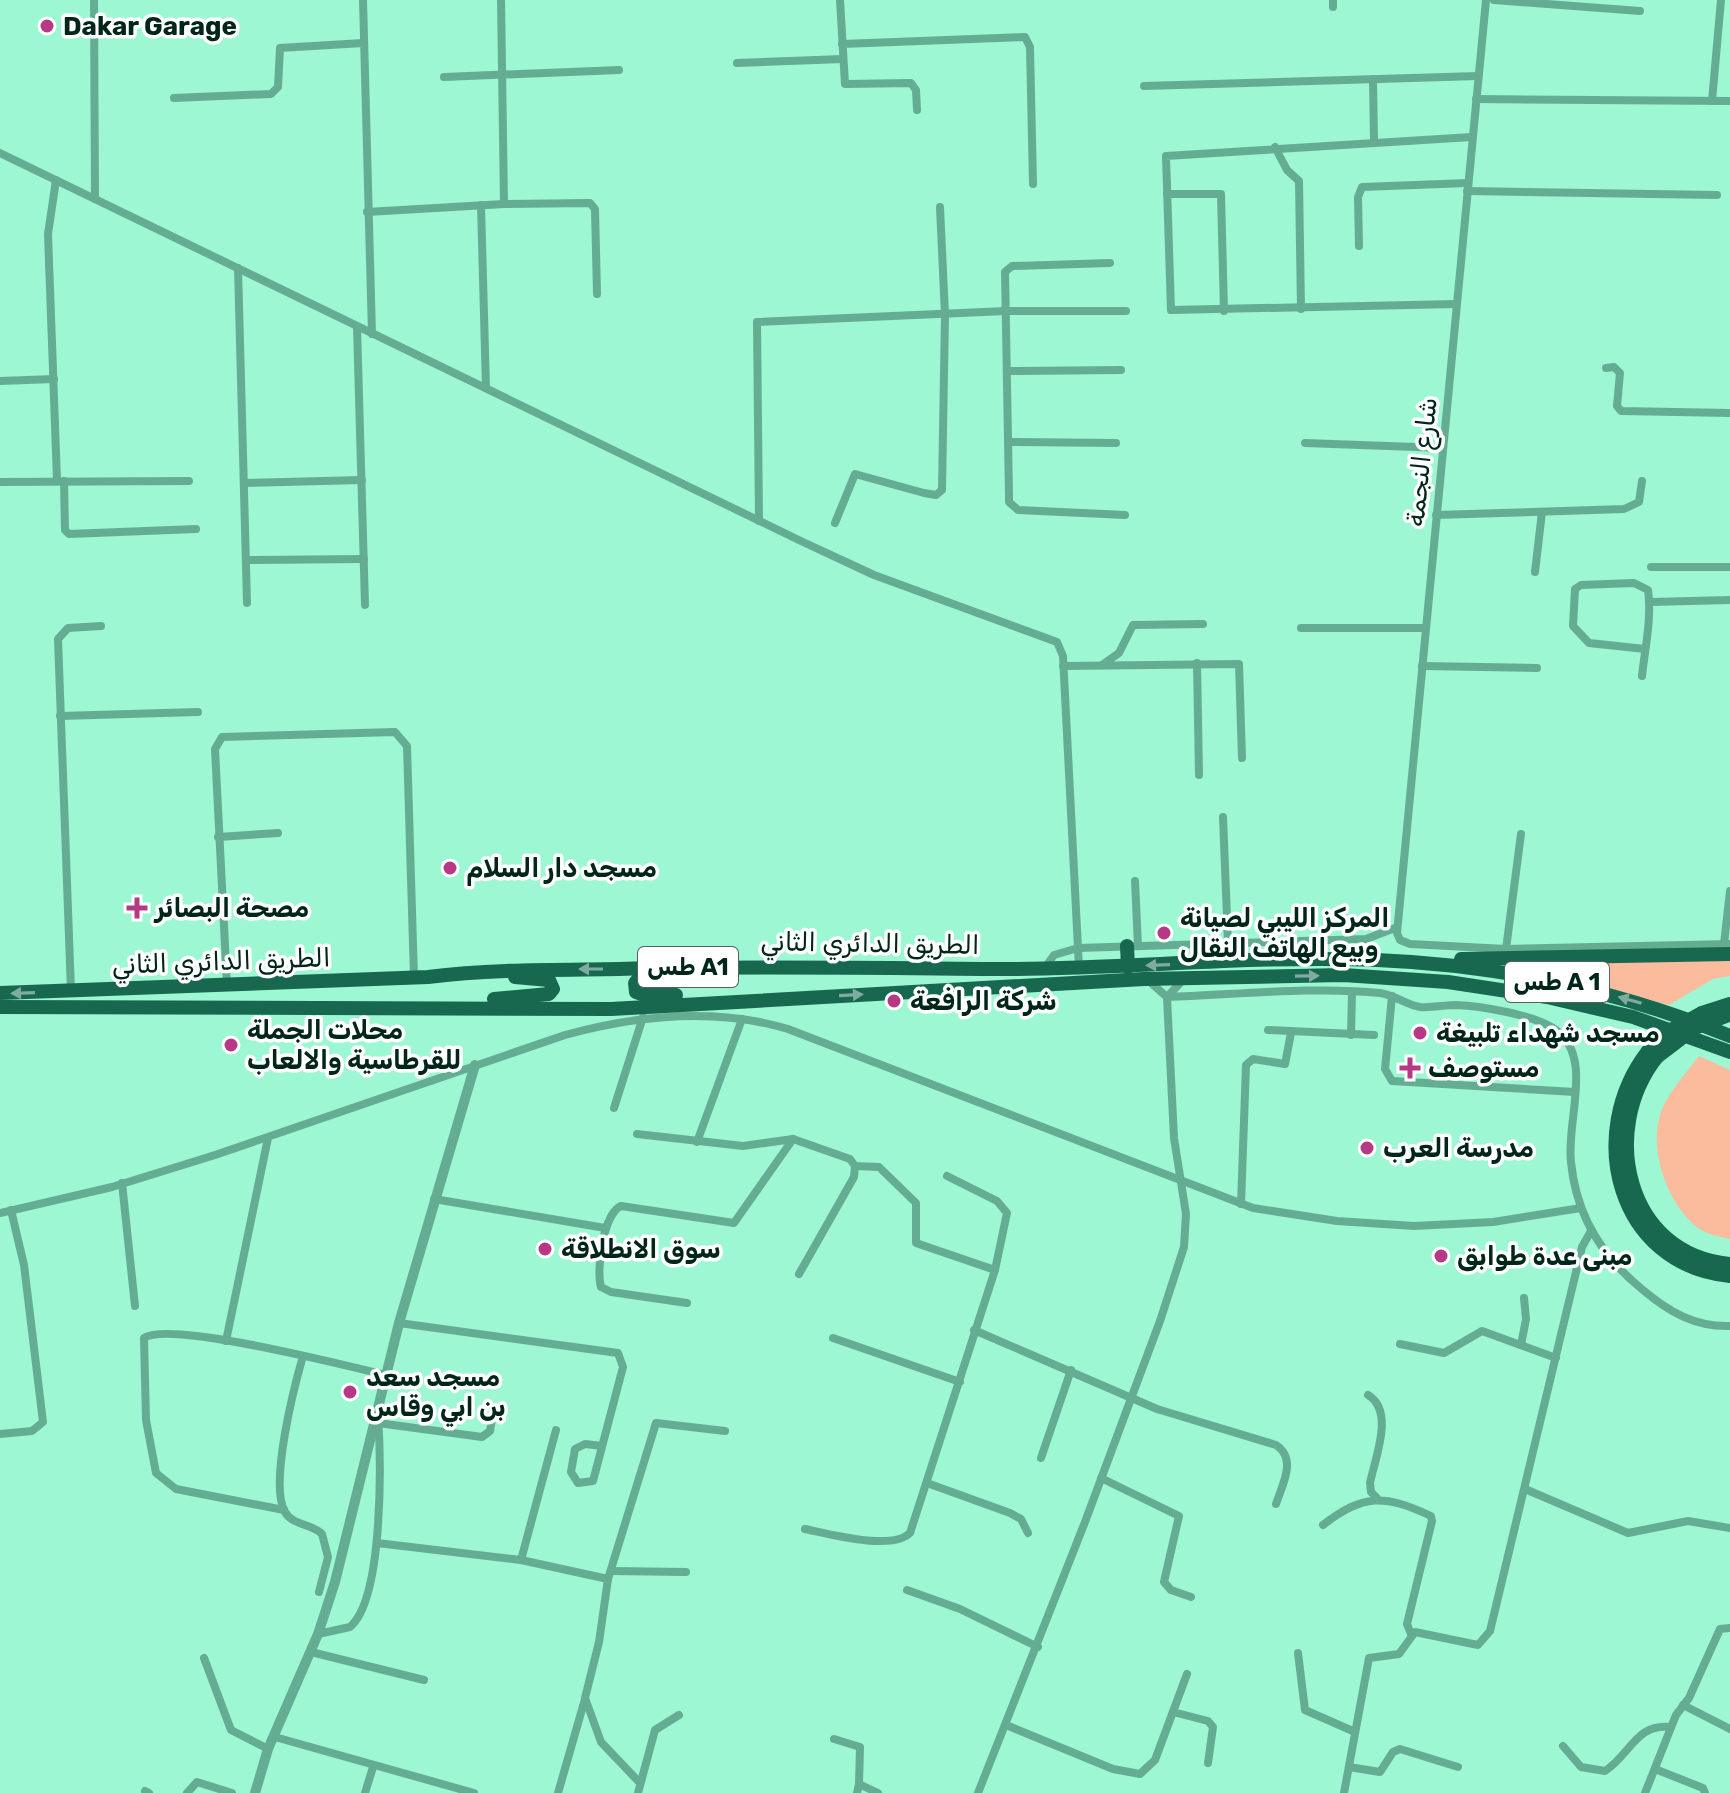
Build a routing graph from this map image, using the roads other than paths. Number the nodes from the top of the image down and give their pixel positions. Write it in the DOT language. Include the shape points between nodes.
graph roads {
  1 [pos="94,0"];
  2 [pos="363,0"];
  3 [pos="501,0"];
  4 [pos="840,0"];
  5 [pos="1486,0"];
  6 [pos="1494,0"];
  7 [pos="1721,0"];
  8 [pos="1640,11"];
  9 [pos="363,43"];
  10 [pos="842,44"];
  11 [pos="843,59"];
  12 [pos="737,63"];
  13 [pos="619,70"];
  14 [pos="502,74"];
  15 [pos="1478,76"];
  16 [pos="444,77"];
  17 [pos="1373,79"];
  18 [pos="1144,86"];
  19 [pos="174,98"];
  20 [pos="1476,99"];
  21 [pos="1712,101"];
  22 [pos="1730,101"];
  23 [pos="917,110"];
  24 [pos="1472,137"];
  25 [pos="1374,141"];
  26 [pos="1275,147"];
  27 [pos="0,153"];
  28 [pos="56,180"];
  29 [pos="1033,184"];
  30 [pos="1468,187"];
  31 [pos="1167,194"];
  32 [pos="1717,195"];
  33 [pos="95,199"];
  34 [pos="504,204"];
  35 [pos="481,205"];
  36 [pos="940,207"];
  37 [pos="367,212"];
  38 [pos="1359,246"];
  39 [pos="1110,263"];
  40 [pos="238,268"];
  41 [pos="597,294"];
  42 [pos="1456,304"];
  43 [pos="1301,309"];
  44 [pos="1006,311"];
  45 [pos="1126,311"];
  46 [pos="1224,311"];
  47 [pos="945,315"];
  48 [pos="357,327"];
  49 [pos="372,334"];
  50 [pos="1606,368"];
  51 [pos="1121,370"];
  52 [pos="1008,371"];
  53 [pos="54,379"];
  54 [pos="0,381"];
  55 [pos="486,388"];
  56 [pos="1730,413"];
  57 [pos="1009,442"];
  58 [pos="1116,443"];
  59 [pos="1305,443"];
  60 [pos="1443,448"];
  61 [pos="60,480"];
  62 [pos="362,480"];
  63 [pos="189,481"];
  64 [pos="1642,481"];
  65 [pos="0,482"];
  66 [pos="244,483"];
  67 [pos="1542,512"];
  68 [pos="1125,515"];
  69 [pos="1436,515"];
  70 [pos="759,521"];
  71 [pos="835,523"];
  72 [pos="196,529"];
  73 [pos="364,559"];
  74 [pos="246,560"];
  75 [pos="1651,567"];
  76 [pos="1730,567"];
  77 [pos="1535,572"];
  78 [pos="1730,600"];
  79 [pos="1650,602"];
  80 [pos="247,603"];
  81 [pos="365,605"];
  82 [pos="1203,624"];
  83 [pos="101,626"];
  84 [pos="1301,628"];
  85 [pos="1426,628"];
  86 [pos="1645,649"];
  87 [pos="1197,663"];
  88 [pos="1101,665"];
  89 [pos="1063,666"];
  90 [pos="1422,666"];
  91 [pos="1537,668"];
  92 [pos="1642,676"];
  93 [pos="198,712"];
  94 [pos="60,716"];
  95 [pos="1242,758"];
  96 [pos="1199,775"];
  97 [pos="1223,817"];
  98 [pos="278,833"];
  99 [pos="1521,834"];
  100 [pos="218,837"];
  101 [pos="1135,881"];
  102 [pos="1730,891"];
  103 [pos="1395,928"];
  104 [pos="1228,943"];
  105 [pos="1133,946"];
  106 [pos="1728,947"];
  107 [pos="1078,948"];
  108 [pos="1506,949"];
  109 [pos="1376,960"];
  110 [pos="805,966"];
  111 [pos="1128,967"];
  112 [pos="1079,968"];
  113 [pos="1044,969"];
  114 [pos="421,977"];
  115 [pos="1273,977"];
  116 [pos="1185,978"];
  117 [pos="1144,979"];
  118 [pos="227,985"];
  119 [pos="71,991"];
  120 [pos="0,993"];
  121 [pos="1352,993"];
  122 [pos="1273,994"];
  123 [pos="1392,996"];
  124 [pos="801,997"];
  125 [pos="1167,997"];
  126 [pos="0,1007"];
  127 [pos="90,1007"];
  128 [pos="1730,1011"];
  129 [pos="643,1017"];
  130 [pos="742,1019"];
  131 [pos="1268,1030"];
  132 [pos="1291,1033"];
  133 [pos="1351,1035"];
  134 [pos="1374,1035"];
  135 [pos="1730,1036"];
  136 [pos="1652,1054"];
  137 [pos="1730,1054"];
  138 [pos="475,1065"];
  139 [pos="1575,1092"];
  140 [pos="614,1108"];
  141 [pos="637,1134"];
  142 [pos="268,1138"];
  143 [pos="793,1139"];
  144 [pos="697,1142"];
  145 [pos="855,1166"];
  146 [pos="947,1176"];
  147 [pos="1179,1182"];
  148 [pos="122,1183"];
  149 [pos="434,1199"];
  150 [pos="1241,1204"];
  151 [pos="1581,1208"];
  152 [pos="11,1210"];
  153 [pos="0,1213"];
  154 [pos="605,1228"];
  155 [pos="1591,1231"];
  156 [pos="1730,1264"];
  157 [pos="995,1270"];
  158 [pos="799,1274"];
  159 [pos="1730,1276"];
  160 [pos="1524,1298"];
  161 [pos="687,1303"];
  162 [pos="135,1306"];
  163 [pos="399,1323"];
  164 [pos="1730,1326"];
  165 [pos="974,1330"];
  166 [pos="833,1338"];
  167 [pos="226,1341"];
  168 [pos="1400,1344"];
  169 [pos="1521,1345"];
  170 [pos="303,1356"];
  171 [pos="1556,1358"];
  172 [pos="1071,1370"];
  173 [pos="386,1375"];
  174 [pos="960,1382"];
  175 [pos="1368,1395"];
  176 [pos="1131,1397"];
  177 [pos="377,1410"];
  178 [pos="492,1419"];
  179 [pos="378,1423"];
  180 [pos="556,1430"];
  181 [pos="725,1431"];
  182 [pos="0,1434"];
  183 [pos="602,1446"];
  184 [pos="1041,1458"];
  185 [pos="1101,1478"];
  186 [pos="927,1483"];
  187 [pos="1525,1489"];
  188 [pos="1377,1498"];
  189 [pos="1276,1504"];
  190 [pos="284,1510"];
  191 [pos="1323,1525"];
  192 [pos="1730,1528"];
  193 [pos="805,1529"];
  194 [pos="1028,1533"];
  195 [pos="377,1543"];
  196 [pos="521,1560"];
  197 [pos="686,1572"];
  198 [pos="610,1575"];
  199 [pos="907,1590"];
  200 [pos="319,1592"];
  201 [pos="1191,1597"];
  202 [pos="1730,1628"];
  203 [pos="318,1634"];
  204 [pos="1411,1634"];
  205 [pos="1038,1647"];
  206 [pos="311,1652"];
  207 [pos="1298,1653"];
  208 [pos="204,1658"];
  209 [pos="1187,1674"];
  210 [pos="424,1680"];
  211 [pos="585,1698"];
  212 [pos="1683,1705"];
  213 [pos="1173,1712"];
  214 [pos="679,1715"];
  215 [pos="1006,1725"];
  216 [pos="1671,1727"];
  217 [pos="1730,1729"];
  218 [pos="1355,1732"];
  219 [pos="275,1737"];
  220 [pos="834,1739"];
  221 [pos="1563,1746"];
  222 [pos="268,1749"];
  223 [pos="1208,1763"];
  224 [pos="373,1767"];
  225 [pos="1349,1767"];
  226 [pos="1458,1767"];
  227 [pos="1655,1769"];
  228 [pos="639,1788"];
  229 [pos="858,1788"];
  230 [pos="187,1793"];
  231 [pos="232,1793"];
  232 [pos="255,1793"];
  233 [pos="365,1793"];
  234 [pos="474,1793"];
  235 [pos="558,1793"];
  236 [pos="878,1793"];
  237 [pos="978,1793"];
  238 [pos="1344,1793"];
  239 [pos="1645,1793"];
  240 [pos="1705,1793"];
  1 -- 33 [label="street"];
  2 -- 9 [label="street"];
  3 -- 14 [label="street"];
  4 -- 10 [label="street"];
  5 -- 15 [label="street, شارع النجمة"];
  6 -- 8 [label="street"];
  7 -- 21 [label="street"];
  9 -- 19 [label="street" via="280,48 279,80 271,94"];
  9 -- 37 [label="street"];
  10 -- 11 [label="street"];
  10 -- 29 [label="street" via="1025,37 1030,47"];
  11 -- 12 [label="street"];
  11 -- 23 [label="street" via="845,84 911,83"];
  13 -- 14 [label="street"];
  14 -- 16 [label="street"];
  14 -- 34 [label="street"];
  15 -- 17 [label="street"];
  15 -- 20 [label="street, شارع النجمة"];
  17 -- 18 [label="street"];
  17 -- 25 [label="street"];
  20 -- 21 [label="street"];
  20 -- 24 [label="street, شارع النجمة"];
  21 -- 22 [label="street"];
  24 -- 25 [label="street"];
  24 -- 30 [label="street, شارع النجمة"];
  25 -- 26 [label="street"];
  26 -- 31 [label="street" via="1166,156"];
  26 -- 43 [label="street" via="1299,181"];
  27 -- 28 [label="street"];
  28 -- 33 [label="street"];
  28 -- 53 [label="street" via="48,220"];
  30 -- 32 [label="street"];
  30 -- 38 [label="street" via="1362,187"];
  30 -- 42 [label="street, شارع النجمة"];
  31 -- 46 [label="street" via="1171,310"];
  31 -- 46 [label="street" via="1221,194"];
  33 -- 40 [label="street"];
  34 -- 35 [label="street"];
  34 -- 41 [label="street" via="590,203 595,209"];
  35 -- 37 [label="street"];
  35 -- 55 [label="street"];
  36 -- 47 [label="street"];
  37 -- 49 [label="street"];
  39 -- 44 [label="street" via="1006,267"];
  40 -- 48 [label="street"];
  40 -- 66 [label="street"];
  42 -- 43 [label="street"];
  42 -- 60 [label="street, شارع النجمة"];
  43 -- 46 [label="street"];
  44 -- 45 [label="street"];
  44 -- 47 [label="street"];
  44 -- 52 [label="street"];
  47 -- 70 [label="street" via="757,322"];
  47 -- 71 [label="street" via="942,490 924,493 855,474"];
  48 -- 49 [label="street"];
  48 -- 62 [label="street"];
  49 -- 55 [label="street"];
  50 -- 56 [label="street" via="1620,373 1621,411"];
  51 -- 52 [label="street"];
  52 -- 57 [label="street"];
  53 -- 54 [label="street"];
  53 -- 61 [label="street"];
  55 -- 70 [label="street"];
  57 -- 58 [label="street"];
  57 -- 68 [label="street" via="1009,502 1014,507"];
  59 -- 60 [label="street"];
  60 -- 69 [label="street, شارع النجمة"];
  61 -- 63 [label="street"];
  61 -- 65 [label="street"];
  61 -- 72 [label="street" via="69,534"];
  62 -- 66 [label="street"];
  62 -- 73 [label="street"];
  64 -- 67 [label="street" via="1639,502 1630,507"];
  66 -- 74 [label="street"];
  67 -- 69 [label="street"];
  67 -- 77 [label="street"];
  69 -- 85 [label="street, شارع النجمة"];
  70 -- 89 [label="street" via="874,575 1043,635 1057,642"];
  73 -- 74 [label="street"];
  73 -- 81 [label="street"];
  74 -- 80 [label="street"];
  75 -- 76 [label="street"];
  78 -- 79 [label="street"];
  79 -- 86 [label="street"];
  79 -- 86 [label="street" via="1648,590 1634,583 1581,585 1574,593 1573,626 1589,643"];
  82 -- 88 [label="street" via="1133,625 1119,653"];
  83 -- 94 [label="street" via="62,632 58,639"];
  84 -- 85 [label="street"];
  85 -- 90 [label="street, شارع النجمة"];
  86 -- 92 [label="street"];
  87 -- 88 [label="street"];
  87 -- 95 [label="street" via="1240,666"];
  87 -- 96 [label="street"];
  88 -- 89 [label="street"];
  89 -- 107 [label="street"];
  90 -- 91 [label="street"];
  90 -- 103 [label="street, شارع النجمة"];
  93 -- 94 [label="street"];
  94 -- 119 [label="street"];
  97 -- 104 [label="street"];
  98 -- 100 [label="street"];
  99 -- 108 [label="street"];
  100 -- 114 [label="street" via="215,749 222,737 395,732 403,737"];
  100 -- 118 [label="street"];
  101 -- 105 [label="street"];
  102 -- 106 [label="street"];
  103 -- 104 [label="street" via="1366,939"];
  103 -- 108 [label="street" via="1400,940 1410,944"];
  104 -- 105 [label="street"];
  105 -- 107 [label="street"];
  105 -- 111 [label="highway"];
  106 -- 108 [label="street"];
  106 -- 109 [label="highway"];
  107 -- 112 [label="street"];
  107 -- 113 [label="street" via="1054,955"];
  109 -- 111 [label="highway, الطريق الدائري الثاني / طس A1, one-way"];
  135 -- 109 [label="highway, الطريق الدائري الثاني / طس A 1, one-way" via="1665,1011 1565,984 1467,967"];
  110 -- 113 [label="highway, الطريق الدائري الثاني / طس A1"];
  110 -- 114 [label="highway, الطريق الدائري الثاني / طس A1, one-way" via="497,969"];
  110 -- 124 [label="highway" via="764,973 641,977 634,986 644,995"];
  111 -- 112 [label="highway, الطريق الدائري الثاني / طس A1"];
  112 -- 113 [label="highway, الطريق الدائري الثاني / طس A1"];
  114 -- 118 [label="highway, الطريق الدائري الثاني / طس A1"];
  114 -- 127 [label="highway" via="546,980 553,989 549,994 499,999"];
  115 -- 116 [label="highway, الطريق الدائري الثاني / طس A1"];
  115 -- 122 [label="highway"];
  115 -- 137 [label="highway, الطريق الدائري الثاني / طس A1, one-way" via="1378,976 1483,986 1605,1010"];
  116 -- 117 [label="highway, الطريق الدائري الثاني / طس A1"];
  116 -- 125 [label="street"];
  124 -- 117 [label="highway, الطريق الدائري الثاني / طس A1, one-way"];
  117 -- 125 [label="street"];
  118 -- 119 [label="highway, الطريق الدائري الثاني / طس A1"];
  119 -- 120 [label="highway, الطريق الدائري الثاني / طس A1, one-way"];
  121 -- 122 [label="street"];
  121 -- 123 [label="street"];
  121 -- 133 [label="street"];
  122 -- 125 [label="street"];
  123 -- 139 [label="street" via="1417,1006 1471,1006 1553,1027 1575,1056"];
  123 -- 139 [label="street" via="1385,1069 1392,1081"];
  124 -- 127 [label="highway, الطريق الدائري الثاني / طس A1" via="611,1009"];
  125 -- 147 [label="street"];
  126 -- 127 [label="highway, الطريق الدائري الثاني / طس A1"];
  128 -- 136 [label="highway, bridge"];
  128 -- 136 [label="highway, bridge" via="1702,1013 1673,1029"];
  129 -- 130 [label="street"];
  129 -- 138 [label="street" via="565,1035"];
  129 -- 140 [label="street"];
  130 -- 144 [label="street"];
  130 -- 147 [label="street" via="833,1044"];
  131 -- 132 [label="street"];
  132 -- 133 [label="street"];
  132 -- 150 [label="street" via="1285,1064 1253,1059 1246,1065"];
  133 -- 134 [label="street"];
  136 -- 156 [label="highway" via="1630,1109 1625,1144 1630,1179 1666,1236 1694,1254"];
  136 -- 159 [label="highway" via="1628,1082 1616,1117 1614,1154 1622,1191 1640,1224 1667,1251 1696,1268"];
  138 -- 142 [label="street"];
  138 -- 149 [label="street"];
  139 -- 151 [label="street" via="1570,1148"];
  141 -- 144 [label="street"];
  142 -- 148 [label="street"];
  142 -- 167 [label="street"];
  143 -- 144 [label="street" via="754,1146"];
  143 -- 145 [label="street" via="850,1159"];
  143 -- 154 [label="street" via="734,1223 621,1206 612,1211"];
  145 -- 157 [label="street" via="879,1167 916,1203 916,1243"];
  145 -- 158 [label="street" via="854,1177"];
  146 -- 157 [label="street" via="1004,1207"];
  147 -- 150 [label="street"];
  147 -- 176 [label="street" via="1186,1214 1184,1247"];
  148 -- 152 [label="street"];
  148 -- 162 [label="street"];
  149 -- 154 [label="street"];
  149 -- 163 [label="street"];
  150 -- 151 [label="street" via="1337,1221 1414,1226 1493,1222"];
  151 -- 155 [label="street"];
  152 -- 153 [label="street"];
  152 -- 182 [label="street" via="24,1265 43,1422 32,1431"];
  154 -- 161 [label="street" via="599,1283 604,1290"];
  155 -- 164 [label="street" via="1613,1263 1672,1312 1700,1324"];
  155 -- 171 [label="street" via="1582,1247"];
  157 -- 165 [label="street"];
  160 -- 169 [label="street"];
  163 -- 173 [label="street"];
  163 -- 183 [label="street" via="618,1353 623,1363"];
  165 -- 172 [label="street"];
  165 -- 174 [label="street"];
  166 -- 174 [label="street"];
  167 -- 170 [label="street"];
  167 -- 190 [label="street" via="156,1333 144,1338 152,1466 176,1489"];
  168 -- 169 [label="street" via="1444,1353 1482,1331"];
  169 -- 171 [label="street"];
  170 -- 173 [label="street"];
  170 -- 190 [label="street" via="284,1438"];
  171 -- 187 [label="street"];
  172 -- 176 [label="street"];
  172 -- 184 [label="street"];
  173 -- 177 [label="street"];
  174 -- 186 [label="street"];
  175 -- 188 [label="street" via="1383,1415 1370,1483"];
  176 -- 185 [label="street"];
  176 -- 189 [label="street" via="1284,1450 1287,1469"];
  177 -- 179 [label="street"];
  177 -- 203 [label="street"];
  178 -- 179 [label="street" via="490,1431 482,1437"];
  179 -- 195 [label="street" via="382,1469"];
  180 -- 196 [label="street"];
  181 -- 198 [label="street" via="656,1423"];
  183 -- 183 [label="street" via="593,1481 578,1483 571,1472 575,1449"];
  185 -- 201 [label="street" via="1179,1516 1164,1582"];
  185 -- 205 [label="street"];
  186 -- 193 [label="street" via="910,1533 902,1539"];
  186 -- 194 [label="street" via="1010,1513 1021,1519"];
  187 -- 192 [label="street" via="1628,1533 1688,1521"];
  187 -- 204 [label="street" via="1487,1637 1470,1645"];
  188 -- 191 [label="street" via="1349,1505"];
  188 -- 204 [label="street" via="1432,1518 1407,1624"];
  190 -- 200 [label="street" via="322,1534 328,1557"];
  195 -- 196 [label="street"];
  195 -- 203 [label="street" via="357,1621 344,1630"];
  196 -- 198 [label="street"];
  197 -- 198 [label="street"];
  198 -- 211 [label="street"];
  199 -- 205 [label="street"];
  202 -- 212 [label="street" via="1720,1629"];
  203 -- 206 [label="street"];
  204 -- 218 [label="street" via="1399,1654 1369,1658"];
  205 -- 215 [label="street"];
  206 -- 210 [label="street"];
  206 -- 219 [label="street"];
  207 -- 218 [label="street" via="1305,1710"];
  208 -- 222 [label="street" via="231,1730"];
  209 -- 213 [label="street"];
  211 -- 228 [label="street" via="601,1742"];
  211 -- 235 [label="street"];
  212 -- 216 [label="street"];
  212 -- 217 [label="street"];
  213 -- 215 [label="street" via="1152,1764 1135,1775"];
  213 -- 223 [label="street" via="1213,1727"];
  214 -- 228 [label="street" via="655,1730"];
  215 -- 237 [label="street"];
  216 -- 221 [label="street" via="1643,1731 1612,1767 1601,1772 1581,1767"];
  216 -- 227 [label="street"];
  218 -- 225 [label="street"];
  219 -- 222 [label="street"];
  219 -- 224 [label="street"];
  220 -- 229 [label="street" via="860,1747"];
  222 -- 232 [label="street"];
  224 -- 233 [label="street"];
  224 -- 234 [label="street"];
  225 -- 226 [label="street" via="1380,1772 1400,1749"];
  225 -- 238 [label="street"];
  227 -- 239 [label="street"];
  227 -- 240 [label="street"];
  229 -- 236 [label="street"];
  230 -- 231 [label="street" via="200,1782"];
}
